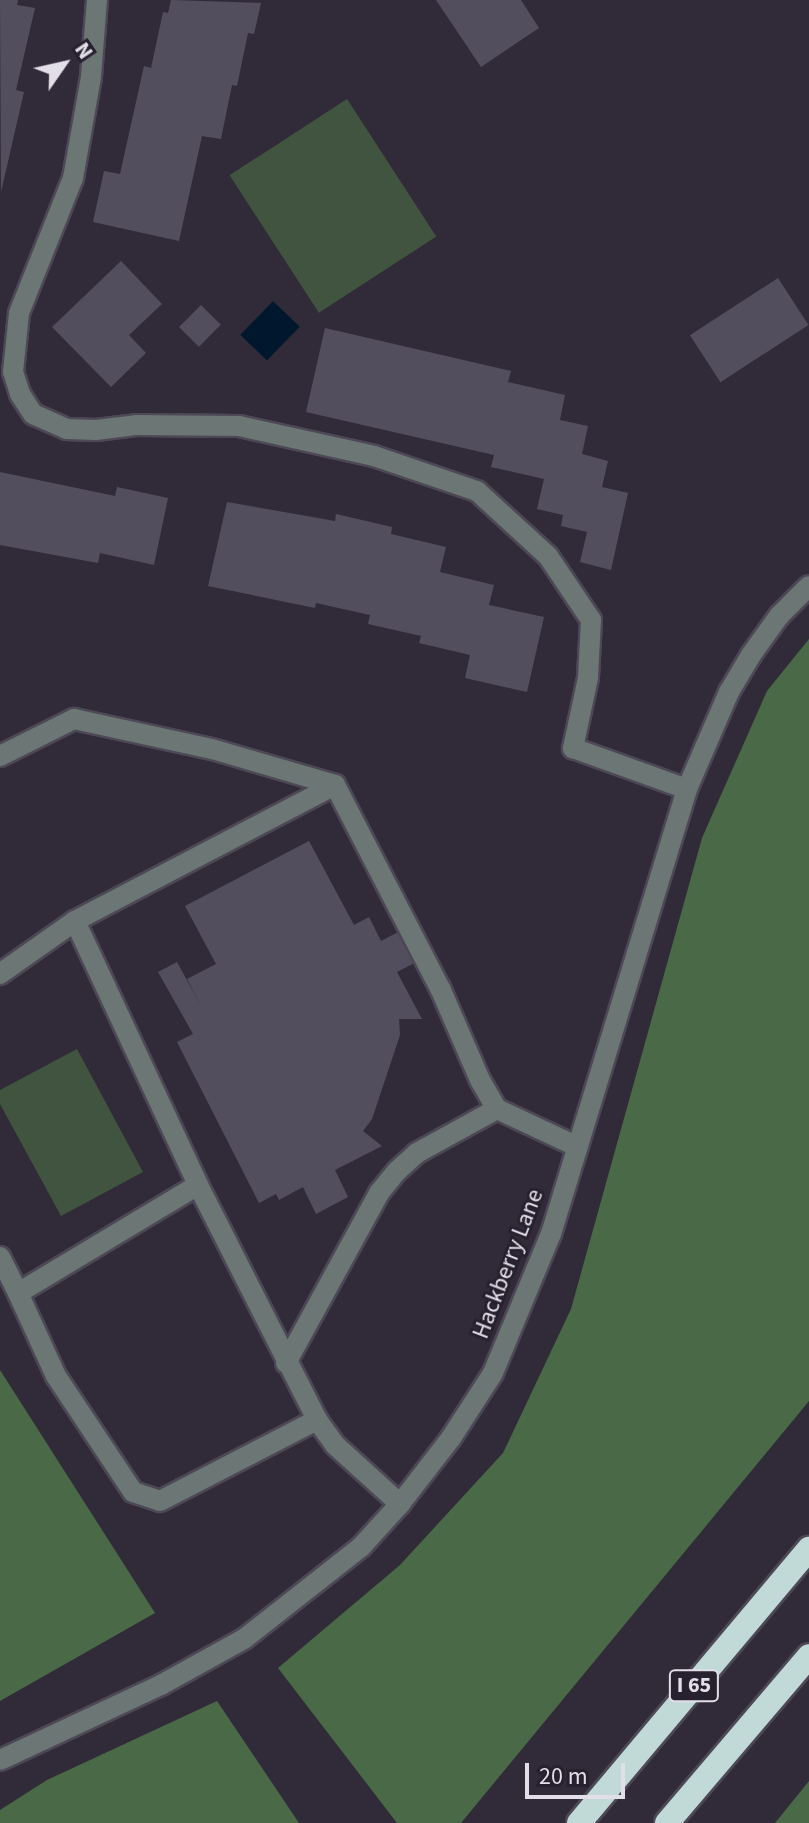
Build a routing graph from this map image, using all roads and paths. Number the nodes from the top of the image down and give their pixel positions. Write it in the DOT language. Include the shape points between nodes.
graph roads {
  1 [pos="97,0"];
  2 [pos="809,586"];
  3 [pos="0,756"];
  4 [pos="335,785"];
  5 [pos="687,789"];
  6 [pos="75,921"];
  7 [pos="0,974"];
  8 [pos="497,1109"];
  9 [pos="578,1147"];
  10 [pos="198,1185"];
  11 [pos="0,1257"];
  12 [pos="18,1293"];
  13 [pos="286,1363"];
  14 [pos="317,1420"];
  15 [pos="400,1504"];
  16 [pos="809,1549"];
  17 [pos="809,1656"];
  18 [pos="0,1760"];
  19 [pos="579,1823"];
  20 [pos="667,1823"];
  1 -- 5 [label="street" via="91,77 73,178 19,313 13,372 33,414 66,429 239,426 374,456 477,491 548,556 591,620 588,678 573,748"];
  2 -- 5 [label="street, Hackberry Lane" via="779,616 743,667"];
  3 -- 4 [label="street" via="74,719 212,749"];
  4 -- 6 [label="street"];
  4 -- 8 [label="street"];
  5 -- 9 [label="street, Hackberry Lane"];
  6 -- 7 [label="street"];
  6 -- 10 [label="street"];
  8 -- 9 [label="street"];
  8 -- 13 [label="street" via="417,1153 397,1171 379,1193"];
  9 -- 15 [label="street, Hackberry Lane" via="551,1234 493,1373"];
  10 -- 12 [label="street"];
  10 -- 13 [label="street"];
  11 -- 12 [label="street"];
  12 -- 14 [label="street" via="56,1376 133,1492 160,1501"];
  13 -- 14 [label="street"];
  14 -- 15 [label="street" via="335,1445"];
  15 -- 18 [label="street, Hackberry Lane" via="361,1547 244,1639 161,1685"];
  16 -- 19 [label="highway, I 65"];
  17 -- 20 [label="highway"];
}
